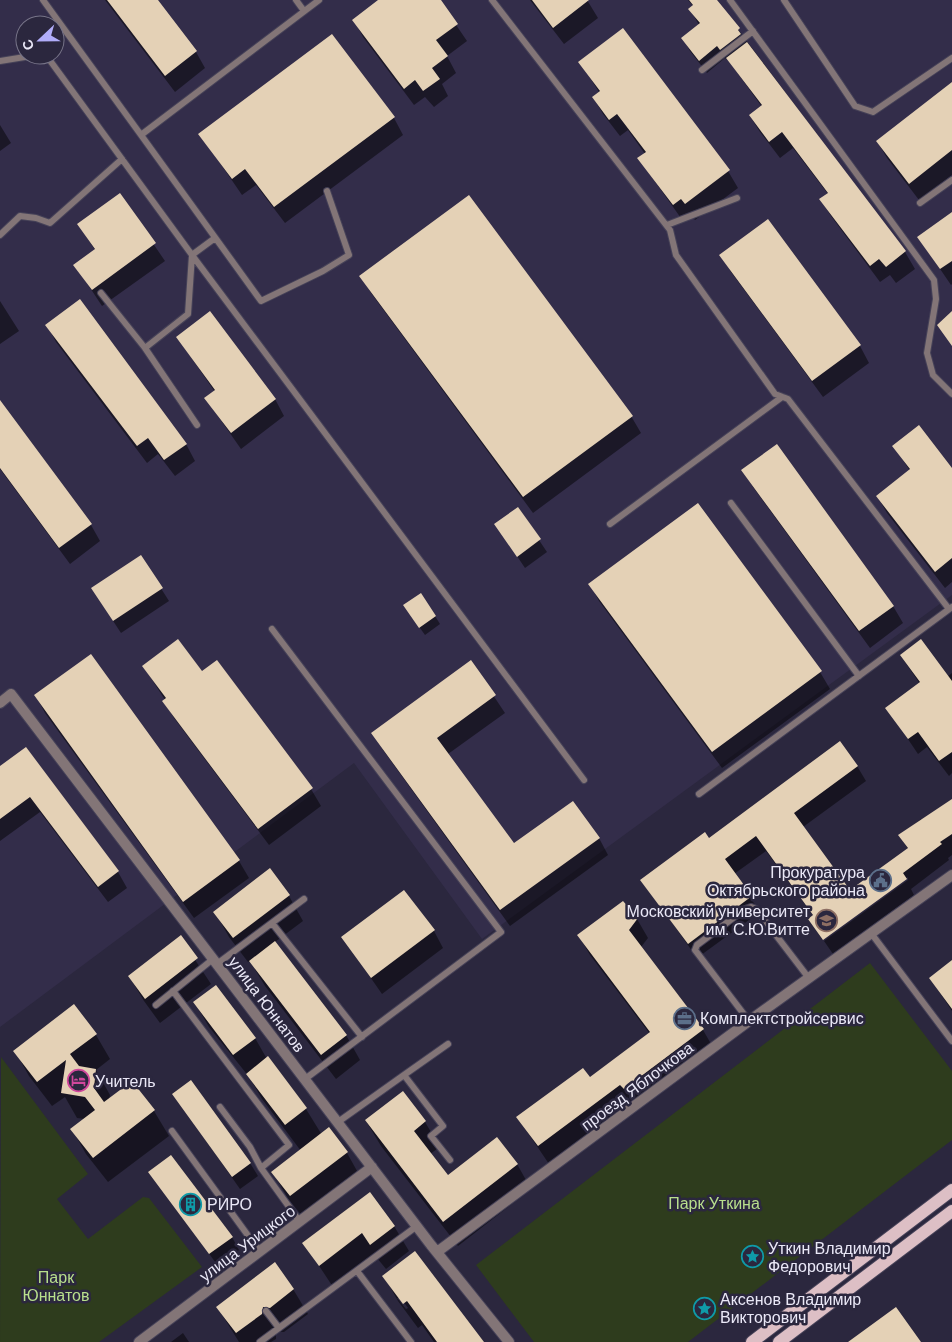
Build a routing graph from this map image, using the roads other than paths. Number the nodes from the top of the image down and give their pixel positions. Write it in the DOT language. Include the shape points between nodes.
graph roads {
  1 [pos="44,0"];
  2 [pos="296,0"];
  3 [pos="319,0"];
  4 [pos="492,0"];
  5 [pos="730,0"];
  6 [pos="784,0"];
  7 [pos="304,11"];
  8 [pos="753,31"];
  9 [pos="952,58"];
  10 [pos="15,59"];
  11 [pos="0,61"];
  12 [pos="53,65"];
  13 [pos="702,70"];
  14 [pos="141,135"];
  15 [pos="122,159"];
  16 [pos="952,180"];
  17 [pos="327,191"];
  18 [pos="737,198"];
  19 [pos="920,203"];
  20 [pos="667,225"];
  21 [pos="0,234"];
  22 [pos="215,238"];
  23 [pos="192,255"];
  24 [pos="101,293"];
  25 [pos="145,348"];
  26 [pos="952,394"];
  27 [pos="782,396"];
  28 [pos="197,426"];
  29 [pos="731,503"];
  30 [pos="610,524"];
  31 [pos="951,608"];
  32 [pos="272,629"];
  33 [pos="860,676"];
  34 [pos="0,703"];
  35 [pos="584,780"];
  36 [pos="699,794"];
  37 [pos="952,875"];
  38 [pos="304,898"];
  39 [pos="272,923"];
  40 [pos="871,934"];
  41 [pos="215,961"];
  42 [pos="808,977"];
  43 [pos="173,991"];
  44 [pos="156,1005"];
  45 [pos="750,1020"];
  46 [pos="362,1037"];
  47 [pos="952,1041"];
  48 [pos="448,1044"];
  49 [pos="404,1075"];
  50 [pos="305,1079"];
  51 [pos="220,1107"];
  52 [pos="338,1122"];
  53 [pos="172,1131"];
  54 [pos="450,1160"];
  55 [pos="372,1167"];
  56 [pos="261,1168"];
  57 [pos="952,1190"];
  58 [pos="952,1211"];
  59 [pos="300,1222"];
  60 [pos="417,1226"];
  61 [pos="260,1252"];
  62 [pos="437,1252"];
  63 [pos="357,1271"];
  64 [pos="266,1310"];
  65 [pos="279,1328"];
  66 [pos="139,1342"];
  67 [pos="260,1342"];
  68 [pos="411,1342"];
  69 [pos="509,1342"];
  70 [pos="752,1342"];
  71 [pos="779,1342"];
  1 -- 14 [label="lane"];
  2 -- 7 [label="lane"];
  3 -- 7 [label="lane"];
  4 -- 20 [label="lane"];
  5 -- 8 [label="lane"];
  6 -- 9 [label="lane" via="855,106 873,112"];
  7 -- 14 [label="lane"];
  8 -- 13 [label="lane"];
  8 -- 26 [label="lane" via="934,280 936,299 927,353 933,375"];
  10 -- 11 [label="lane"];
  12 -- 15 [label="lane"];
  14 -- 22 [label="lane"];
  15 -- 21 [label="lane" via="50,223 20,216"];
  15 -- 23 [label="lane"];
  16 -- 19 [label="lane"];
  17 -- 22 [label="lane" via="349,255 261,301"];
  18 -- 20 [label="lane"];
  20 -- 27 [label="lane" via="676,255 775,394"];
  22 -- 23 [label="lane"];
  23 -- 25 [label="lane" via="188,314"];
  23 -- 35 [label="lane"];
  24 -- 25 [label="lane"];
  25 -- 28 [label="lane"];
  27 -- 30 [label="lane"];
  27 -- 31 [label="lane" via="788,399"];
  29 -- 33 [label="lane"];
  31 -- 33 [label="lane"];
  32 -- 46 [label="lane" via="501,932"];
  33 -- 36 [label="lane"];
  34 -- 41 [label="street, улица Юннатов" via="11,694"];
  37 -- 40 [label="street, проезд Яблочкова"];
  38 -- 39 [label="lane"];
  39 -- 41 [label="lane"];
  39 -- 46 [label="lane"];
  40 -- 42 [label="street, проезд Яблочкова"];
  40 -- 47 [label="lane"];
  41 -- 43 [label="lane"];
  41 -- 50 [label="street, улица Юннатов"];
  42 -- 45 [label="street, проезд Яблочкова"];
  42 -- 45 [label="lane" via="756,909 751,907 738,914 697,945 695,950"];
  43 -- 44 [label="lane"];
  43 -- 56 [label="lane" via="289,1145"];
  45 -- 62 [label="street, проезд Яблочкова"];
  46 -- 50 [label="lane"];
  48 -- 49 [label="lane"];
  49 -- 52 [label="lane"];
  49 -- 54 [label="lane" via="443,1126 431,1136"];
  50 -- 52 [label="street, улица Юннатов"];
  51 -- 56 [label="lane" via="250,1147"];
  52 -- 55 [label="street, улица Юннатов"];
  53 -- 61 [label="lane"];
  55 -- 59 [label="street, улица Урицкого"];
  55 -- 60 [label="street, улица Юннатов"];
  56 -- 59 [label="lane"];
  57 -- 70 [label="main road"];
  58 -- 71 [label="main road"];
  59 -- 61 [label="street, улица Урицкого"];
  60 -- 62 [label="street, улица Юннатов"];
  60 -- 63 [label="lane"];
  61 -- 66 [label="street, улица Урицкого"];
  62 -- 69 [label="street, улица Юннатов"];
  63 -- 65 [label="lane"];
  63 -- 68 [label="lane"];
  64 -- 65 [label="lane"];
  65 -- 67 [label="lane"];
}
